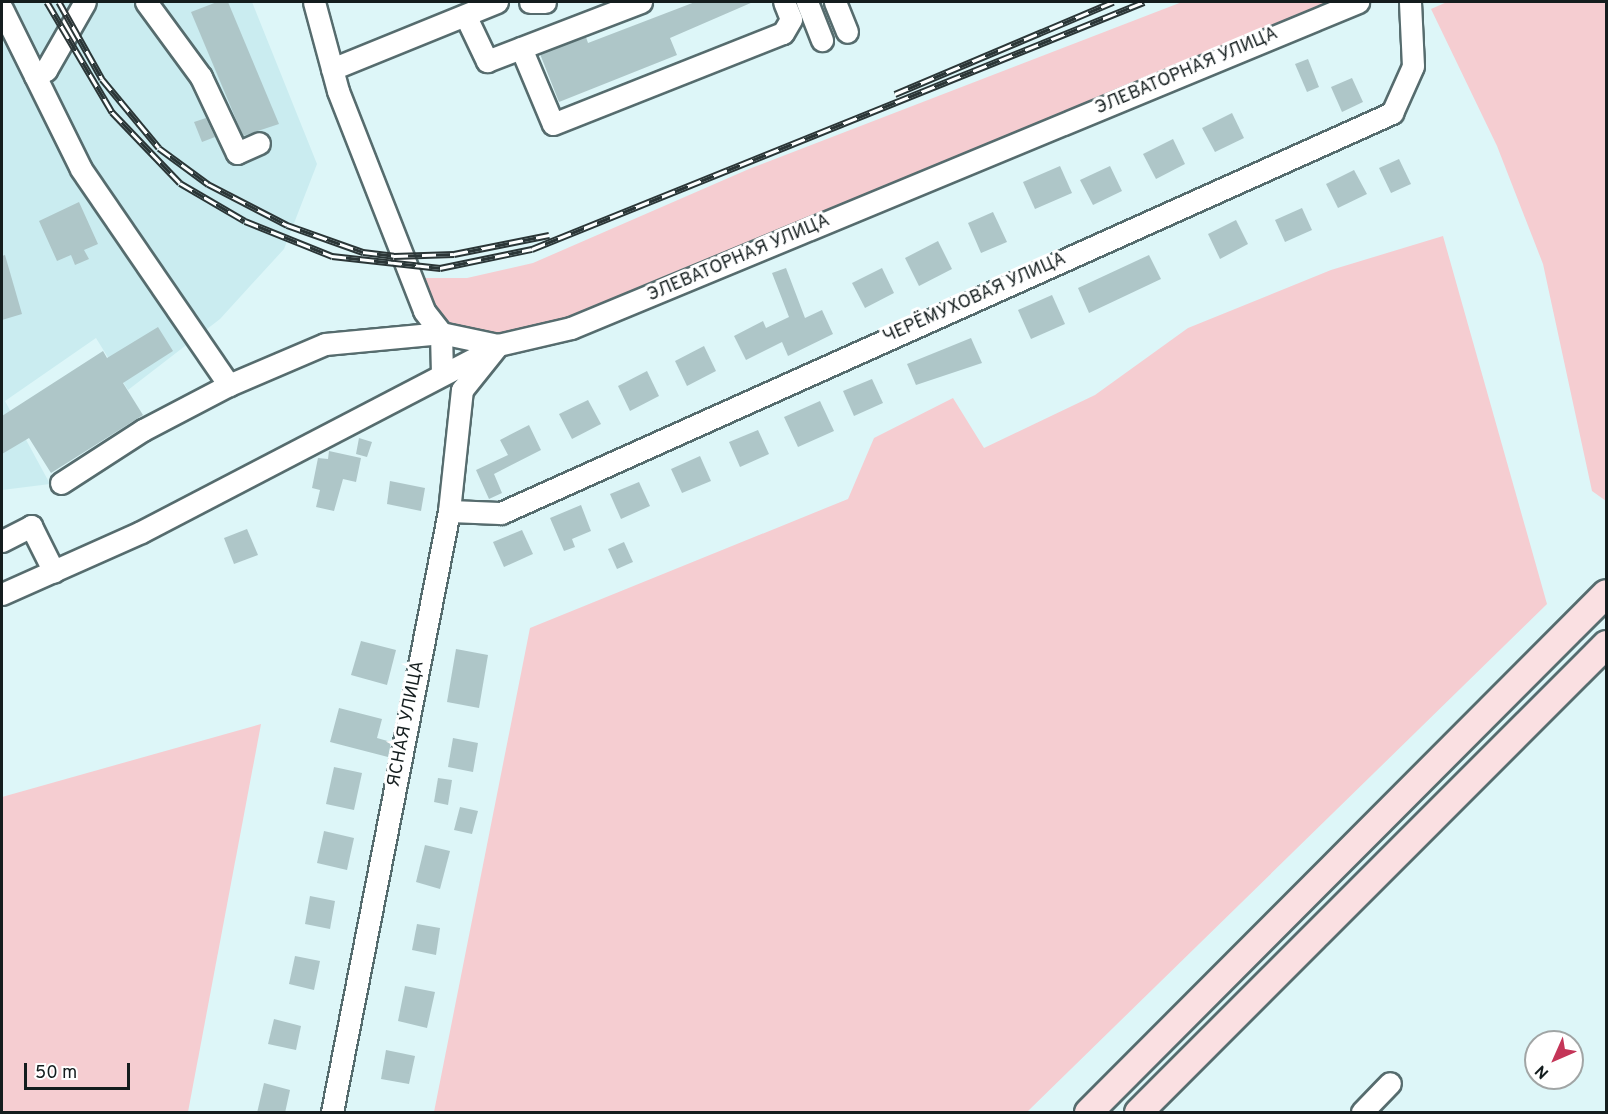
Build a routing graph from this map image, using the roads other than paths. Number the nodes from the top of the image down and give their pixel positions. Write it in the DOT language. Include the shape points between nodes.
graph roads {
  1 [pos="85,2"];
  2 [pos="146,2"];
  3 [pos="314,2"];
  4 [pos="497,2"];
  5 [pos="530,2"];
  6 [pos="545,2"];
  7 [pos="640,2"];
  8 [pos="784,2"];
  9 [pos="807,2"];
  10 [pos="835,2"];
  11 [pos="1358,2"];
  12 [pos="1410,2"];
  13 [pos="2,9"];
  14 [pos="466,17"];
  15 [pos="847,32"];
  16 [pos="822,40"];
  17 [pos="520,48"];
  18 [pos="332,69"];
  19 [pos="35,76"];
  20 [pos="259,143"];
  21 [pos="441,333"];
  22 [pos="498,345"];
  23 [pos="442,374"];
  24 [pos="229,386"];
  25 [pos="61,483"];
  26 [pos="448,511"];
  27 [pos="2,541"];
  28 [pos="54,572"];
  29 [pos="1606,593"];
  30 [pos="2,594"];
  31 [pos="1606,644"];
  32 [pos="1390,1083"];
  33 [pos="332,1113"];
  34 [pos="1088,1113"];
  35 [pos="1138,1113"];
  36 [pos="1362,1113"];
  1 -- 19 [label="street" via="46,70"];
  2 -- 20 [label="street" via="201,77 237,153"];
  3 -- 18 [label="street"];
  4 -- 14 [label="street"];
  5 -- 6 [label="street"];
  7 -- 17 [label="street"];
  8 -- 17 [label="street" via="791,19 783,33 553,124"];
  9 -- 16 [label="street"];
  10 -- 15 [label="street"];
  11 -- 22 [label="street, ЭЛЕВАТОРНАЯ УЛИЦА" via="571,328"];
  12 -- 26 [label="street, ЧЕРЁМУХОВАЯ УЛИЦА" via="1413,66 1392,113 501,513"];
  13 -- 19 [label="street"];
  14 -- 17 [label="street" via="487,61"];
  14 -- 18 [label="street"];
  18 -- 21 [label="street" via="424,311"];
  19 -- 24 [label="street" via="81,169"];
  21 -- 22 [label="street, ЭЛЕВАТОРНАЯ УЛИЦА"];
  21 -- 23 [label="street"];
  21 -- 24 [label="street, ЭЛЕВАТОРНАЯ УЛИЦА" via="325,344"];
  22 -- 23 [label="street"];
  22 -- 26 [label="street, ЯСНАЯ УЛИЦА" via="462,390"];
  23 -- 28 [label="street"];
  24 -- 25 [label="street, ЭЛЕВАТОРНАЯ УЛИЦА" via="143,430"];
  26 -- 33 [label="street, ЯСНАЯ УЛИЦА"];
  27 -- 28 [label="street" via="31,526"];
  28 -- 30 [label="street"];
  29 -- 34 [label="main road"];
  31 -- 35 [label="main road"];
  32 -- 36 [label="street"];
}
